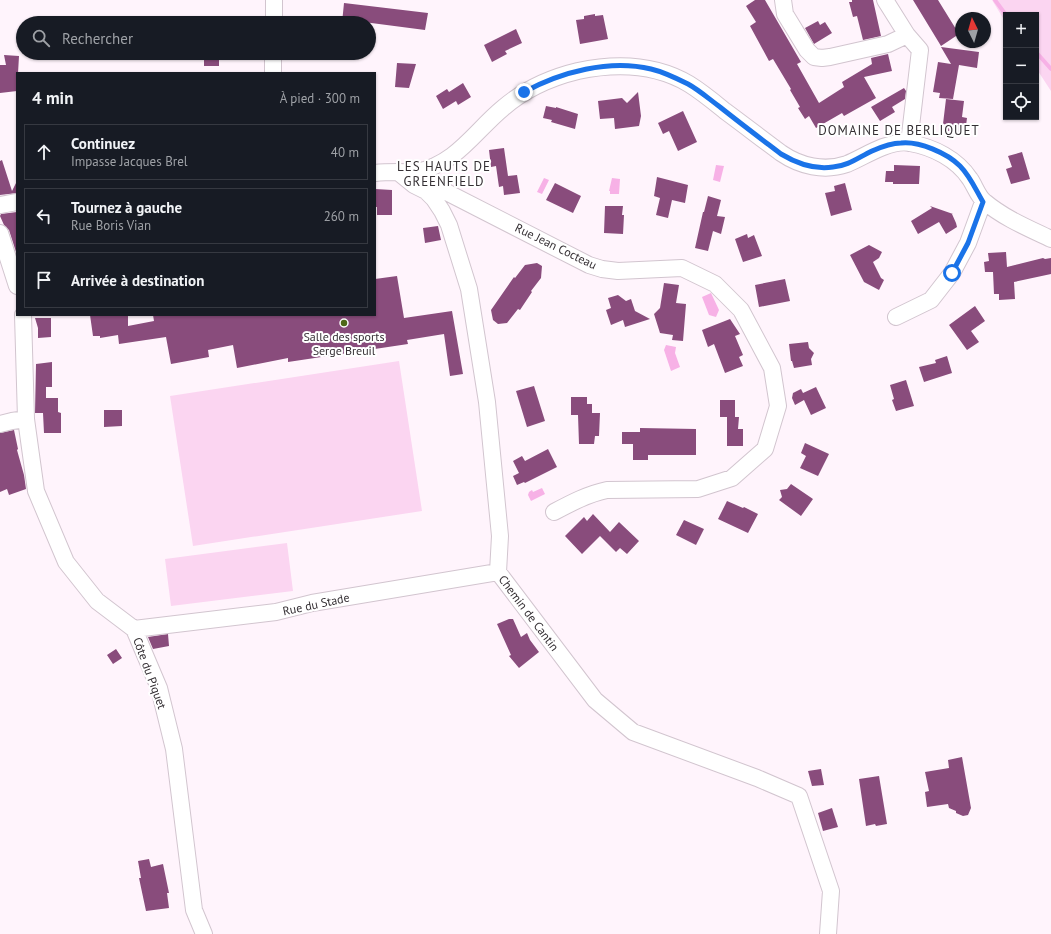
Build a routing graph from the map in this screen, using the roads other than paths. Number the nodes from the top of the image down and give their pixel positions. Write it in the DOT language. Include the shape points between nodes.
graph roads {
  1 [pos="274,0"];
  2 [pos="783,0"];
  3 [pos="885,0"];
  4 [pos="274,16"];
  5 [pos="907,35"];
  6 [pos="273,60"];
  7 [pos="273,72"];
  8 [pos="908,142"];
  9 [pos="398,172"];
  10 [pos="376,173"];
  11 [pos="16,202"];
  12 [pos="983,202"];
  13 [pos="0,206"];
  14 [pos="0,233"];
  15 [pos="1051,239"];
  16 [pos="16,283"];
  17 [pos="23,316"];
  18 [pos="896,317"];
  19 [pos="26,419"];
  20 [pos="0,424"];
  21 [pos="554,512"];
  22 [pos="498,572"];
  23 [pos="134,628"];
  24 [pos="204,934"];
  25 [pos="828,934"];
  1 -- 4 [label="street"];
  2 -- 5 [label="street" via="785,14 814,57 830,57 888,44"];
  3 -- 5 [label="street"];
  5 -- 8 [label="street" via="920,50"];
  6 -- 7 [label="street"];
  8 -- 9 [label="street" via="886,146 832,168 806,165 781,154 689,84 651,69 608,66 567,74 537,84 502,108 456,154 438,165 416,172"];
  8 -- 12 [label="street" via="939,152 960,166"];
  9 -- 10 [label="street"];
  9 -- 21 [label="street, Rue Jean Cocteau" via="421,178 589,265 618,270 682,268 715,284 741,310 772,368 778,406 765,449 732,478 698,489 607,490 582,498"];
  9 -- 22 [label="street, Chemin de Cantin" via="426,191 442,210 469,289 487,402 500,536"];
  11 -- 13 [label="street"];
  12 -- 15 [label="street" via="1015,222"];
  12 -- 18 [label="street" via="968,243 952,273 931,300"];
  14 -- 16 [label="street"];
  17 -- 19 [label="street, Côte du Piquet"];
  19 -- 20 [label="street"];
  19 -- 23 [label="street, Côte du Piquet" via="36,491 66,562 97,601"];
  22 -- 23 [label="street, Rue du Stade" via="312,603 276,612"];
  22 -- 25 [label="street, Chemin de Cantin" via="595,700 633,732 799,796 831,891"];
  23 -- 24 [label="street, Côte du Piquet" via="158,688 174,749 194,910"];
}
